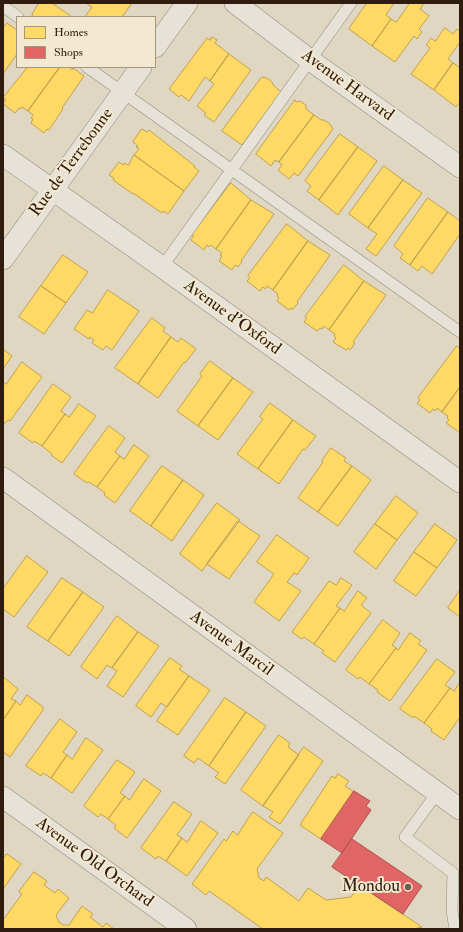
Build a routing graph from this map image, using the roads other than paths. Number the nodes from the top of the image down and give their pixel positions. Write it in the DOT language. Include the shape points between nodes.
graph roads {
  1 [pos="187,3"];
  2 [pos="235,3"];
  3 [pos="352,3"];
  4 [pos="3,6"];
  5 [pos="17,16"];
  6 [pos="156,46"];
  7 [pos="310,60"];
  8 [pos="88,68"];
  9 [pos="140,68"];
  10 [pos="123,92"];
  11 [pos="3,155"];
  12 [pos="460,167"];
  13 [pos="232,170"];
  14 [pos="52,190"];
  15 [pos="3,259"];
  16 [pos="162,267"];
  17 [pos="460,332"];
  18 [pos="3,478"];
  19 [pos="460,482"];
  20 [pos="437,793"];
  21 [pos="3,797"];
  22 [pos="460,809"];
  23 [pos="186,929"];
  24 [pos="455,929"];
  1 -- 6 [label="street"];
  2 -- 7 [label="street, Avenue Harvard"];
  3 -- 7 [label="lane"];
  4 -- 5 [label="lane"];
  7 -- 12 [label="street, Avenue Harvard"];
  7 -- 13 [label="lane"];
  8 -- 10 [label="lane"];
  9 -- 10 [label="street, Rue de Terrebonne"];
  10 -- 13 [label="lane"];
  10 -- 14 [label="street, Rue de Terrebonne"];
  11 -- 14 [label="street, Avenue d'Oxford"];
  13 -- 16 [label="lane"];
  13 -- 17 [label="lane"];
  14 -- 15 [label="street, Rue de Terrebonne"];
  14 -- 16 [label="street, Avenue d'Oxford"];
  16 -- 19 [label="street, Avenue d'Oxford"];
  18 -- 20 [label="street, Avenue Marcil"];
  20 -- 22 [label="street, Avenue Marcil"];
  20 -- 24 [label="lane" via="405,837 453,872 452,911"];
  21 -- 23 [label="street, Avenue Old Orchard"];
}
